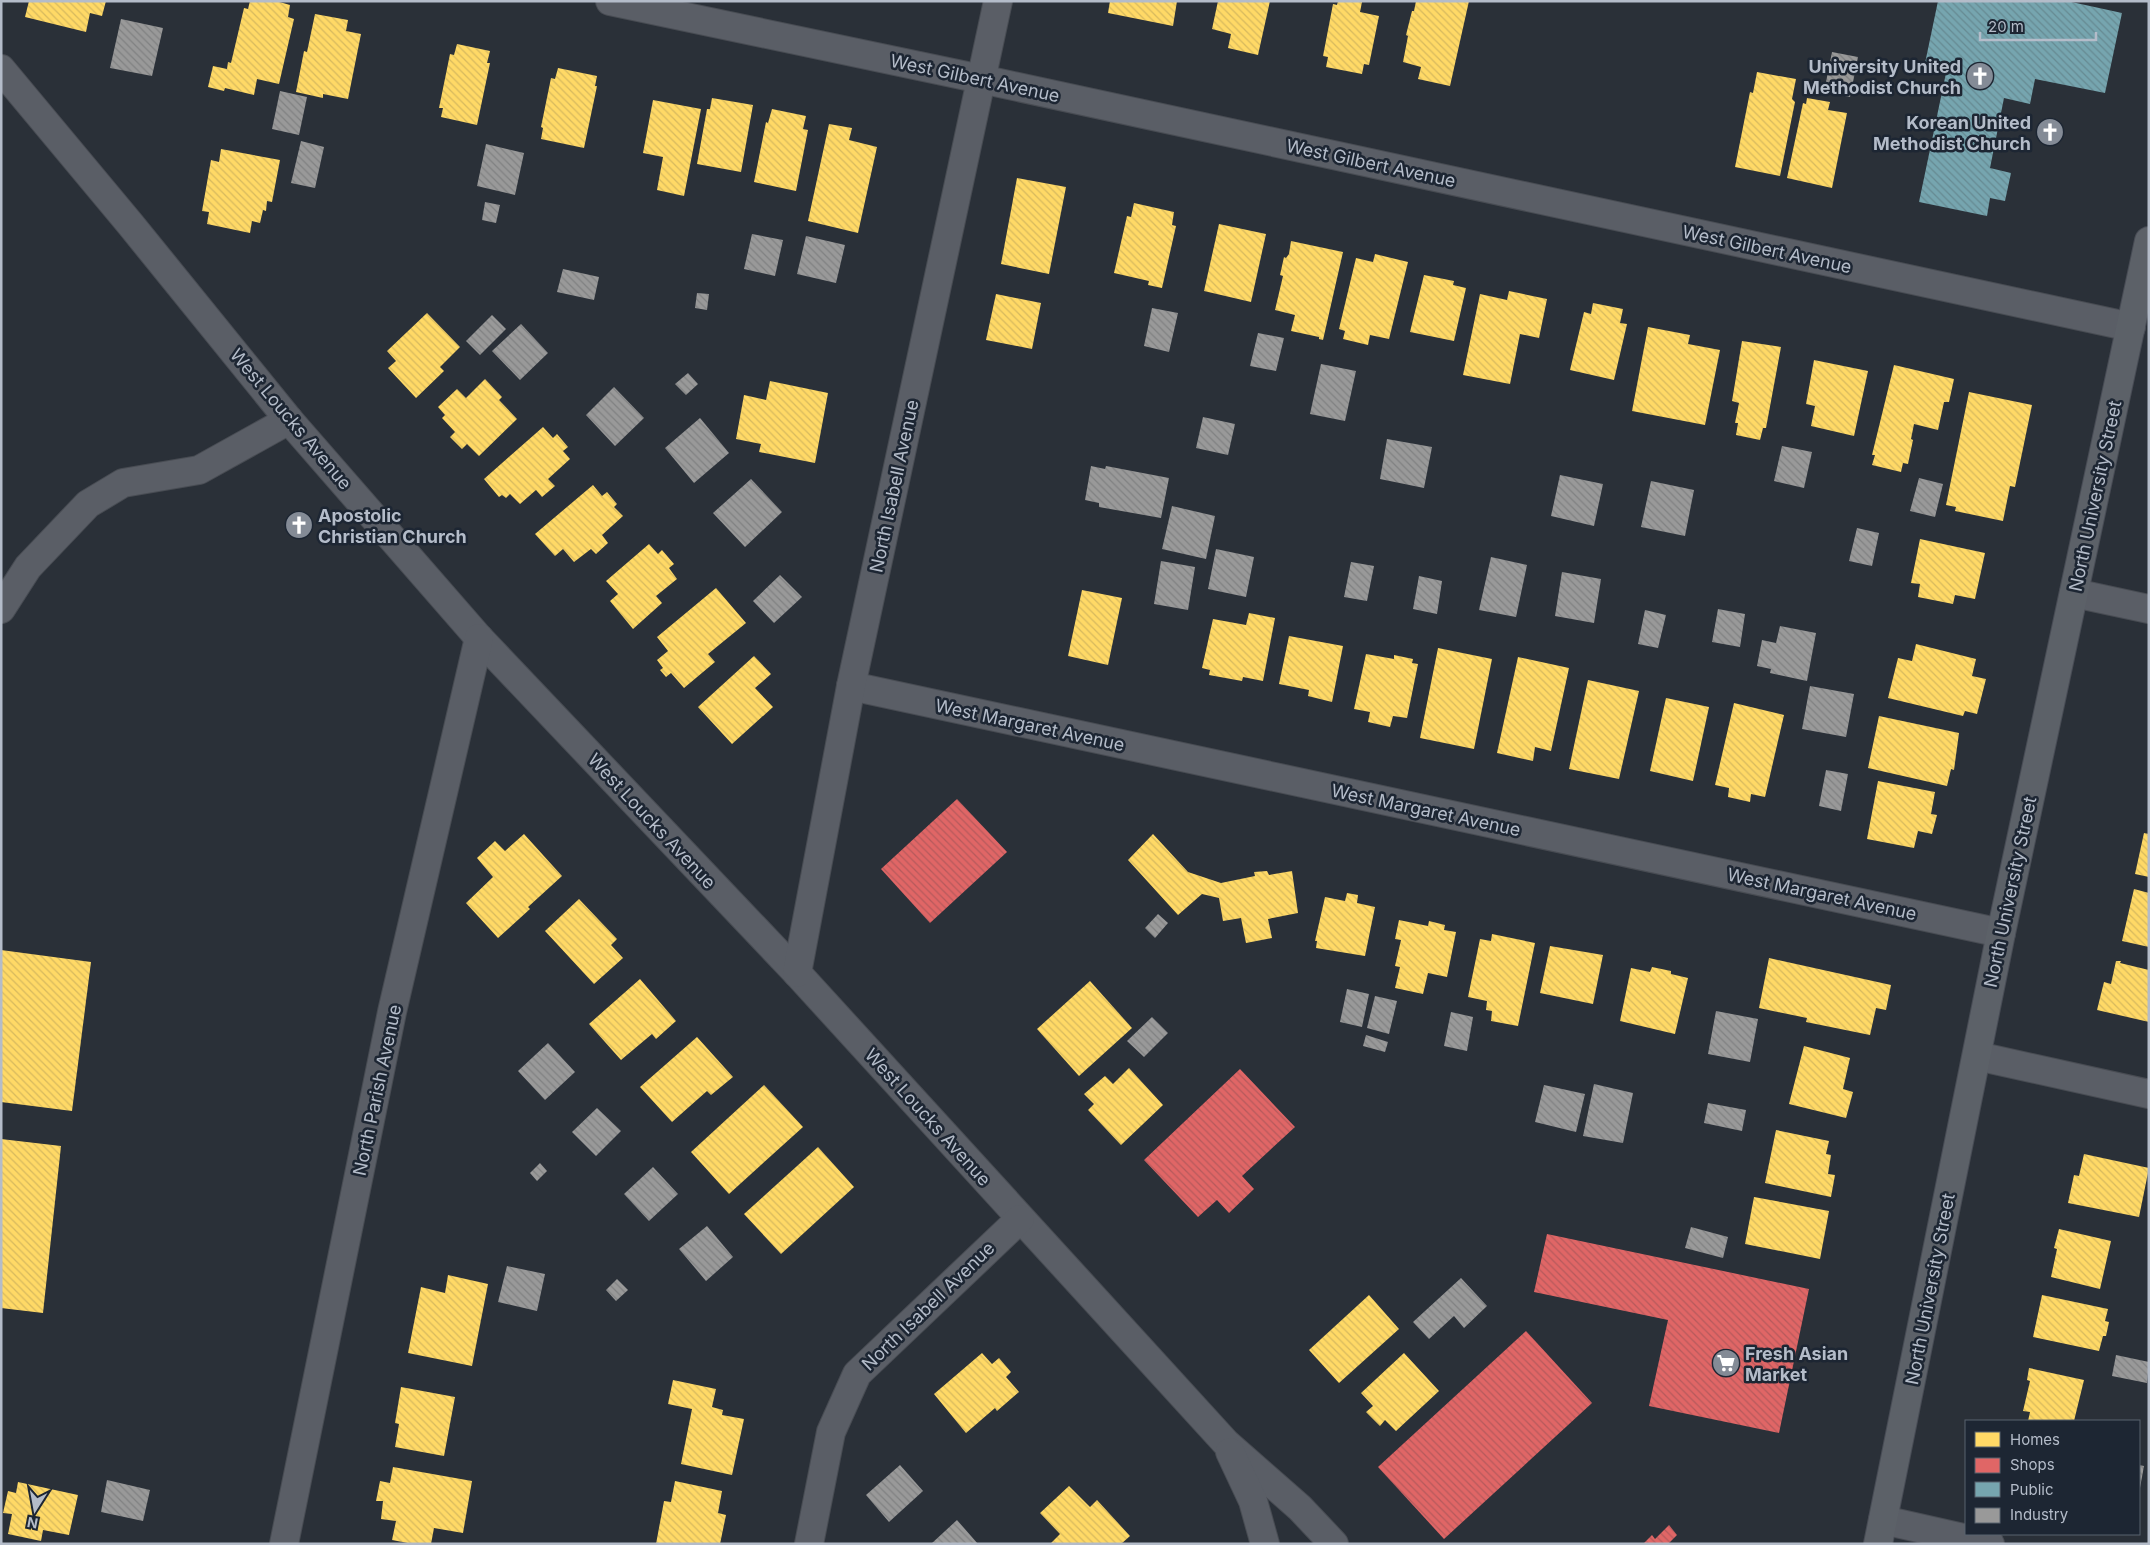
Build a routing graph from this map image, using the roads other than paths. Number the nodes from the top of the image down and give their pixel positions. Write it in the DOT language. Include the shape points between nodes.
graph roads {
  1 [pos="610,1"];
  2 [pos="998,1"];
  3 [pos="1,69"];
  4 [pos="981,79"];
  5 [pos="2149,241"];
  6 [pos="2131,327"];
  7 [pos="289,420"];
  8 [pos="2074,592"];
  9 [pos="1,609"];
  10 [pos="2149,609"];
  11 [pos="479,638"];
  12 [pos="851,686"];
  13 [pos="2001,933"];
  14 [pos="797,973"];
  15 [pos="1977,1056"];
  16 [pos="2149,1094"];
  17 [pos="1020,1219"];
  18 [pos="1226,1443"];
  19 [pos="1880,1532"];
  20 [pos="284,1544"];
  21 [pos="809,1544"];
  22 [pos="1265,1544"];
  23 [pos="1334,1544"];
  24 [pos="1990,1544"];
  1 -- 4 [label="street, West Gilbert Avenue"];
  2 -- 4 [label="street, North Isabell Avenue"];
  3 -- 7 [label="street, West Loucks Avenue"];
  4 -- 6 [label="street, West Gilbert Avenue"];
  4 -- 12 [label="street, North Isabell Avenue"];
  5 -- 6 [label="main road, North University Street"];
  6 -- 8 [label="main road, North University Street"];
  7 -- 9 [label="street" via="199,470 123,483 88,504 28,566"];
  7 -- 11 [label="street, West Loucks Avenue"];
  8 -- 10 [label="street"];
  8 -- 13 [label="main road, North University Street"];
  11 -- 14 [label="street, West Loucks Avenue"];
  11 -- 20 [label="street, North Parish Avenue" via="392,1012"];
  12 -- 13 [label="street, West Margaret Avenue"];
  12 -- 14 [label="street, North Isabell Avenue"];
  13 -- 15 [label="main road, North University Street"];
  14 -- 17 [label="street, West Loucks Avenue"];
  15 -- 16 [label="street"];
  15 -- 19 [label="main road, North University Street"];
  17 -- 18 [label="street, West Loucks Avenue"];
  17 -- 21 [label="street, North Isabell Avenue" via="857,1374 831,1432"];
  18 -- 22 [label="street" via="1253,1500"];
  18 -- 23 [label="street, West Loucks Avenue" via="1300,1508"];
  19 -- 24 [label="street"];
}
